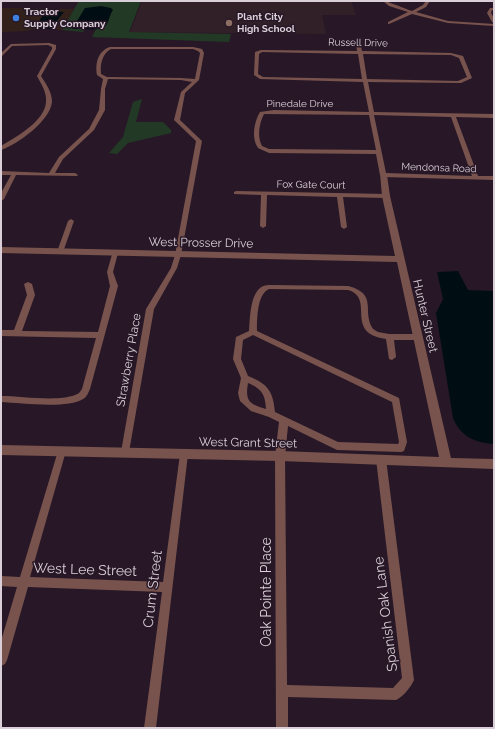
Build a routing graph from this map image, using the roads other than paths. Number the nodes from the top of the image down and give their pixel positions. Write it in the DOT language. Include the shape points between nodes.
graph roads {
  1 [pos="385,1"];
  2 [pos="428,1"];
  3 [pos="494,9"];
  4 [pos="413,12"];
  5 [pos="494,22"];
  6 [pos="390,23"];
  7 [pos="494,25"];
  8 [pos="358,42"];
  9 [pos="359,52"];
  10 [pos="1,56"];
  11 [pos="106,78"];
  12 [pos="365,80"];
  13 [pos="196,81"];
  14 [pos="372,114"];
  15 [pos="453,115"];
  16 [pos="494,116"];
  17 [pos="1,148"];
  18 [pos="379,152"];
  19 [pos="1,173"];
  20 [pos="14,174"];
  21 [pos="51,174"];
  22 [pos="75,174"];
  23 [pos="383,175"];
  24 [pos="476,178"];
  25 [pos="494,178"];
  26 [pos="236,193"];
  27 [pos="264,194"];
  28 [pos="340,195"];
  29 [pos="386,196"];
  30 [pos="1,199"];
  31 [pos="71,221"];
  32 [pos="262,226"];
  33 [pos="344,227"];
  34 [pos="1,250"];
  35 [pos="60,252"];
  36 [pos="115,253"];
  37 [pos="178,255"];
  38 [pos="400,259"];
  39 [pos="28,284"];
  40 [pos="253,332"];
  41 [pos="1,333"];
  42 [pos="17,333"];
  43 [pos="101,335"];
  44 [pos="390,337"];
  45 [pos="417,337"];
  46 [pos="392,357"];
  47 [pos="245,378"];
  48 [pos="1,399"];
  49 [pos="271,414"];
  50 [pos="284,420"];
  51 [pos="1,450"];
  52 [pos="62,451"];
  53 [pos="125,452"];
  54 [pos="184,454"];
  55 [pos="280,456"];
  56 [pos="381,459"];
  57 [pos="446,462"];
  58 [pos="494,464"];
  59 [pos="1,582"];
  60 [pos="24,582"];
  61 [pos="168,587"];
  62 [pos="1,660"];
  63 [pos="282,691"];
  64 [pos="150,728"];
  65 [pos="282,728"];
  1 -- 4 [label="street"];
  2 -- 4 [label="street" via="425,6"];
  3 -- 5 [label="street" via="490,9 489,13"];
  4 -- 6 [label="street"];
  4 -- 7 [label="street" via="448,22"];
  8 -- 9 [label="street"];
  9 -- 12 [label="street"];
  9 -- 12 [label="street, Russell Drive" via="451,54 461,57 470,78 459,82"];
  9 -- 12 [label="street, Russell Drive" via="261,52 257,53 256,75 262,78"];
  10 -- 17 [label="street" via="11,45 54,46 39,76 48,94 42,117 35,127"];
  11 -- 13 [label="street"];
  11 -- 13 [label="street" via="99,75 97,67 106,49 193,48 202,53"];
  11 -- 21 [label="street" via="102,110 91,130 60,158"];
  12 -- 14 [label="street"];
  13 -- 37 [label="street, Strawberry Place" via="183,92 177,120 199,141"];
  14 -- 15 [label="street, Pinedale Drive"];
  14 -- 18 [label="street"];
  14 -- 18 [label="street, Pinedale Drive" via="262,113 258,119 257,143 269,151"];
  15 -- 16 [label="street, Pinedale Drive"];
  15 -- 24 [label="street"];
  18 -- 23 [label="street"];
  19 -- 20 [label="street"];
  20 -- 21 [label="street"];
  20 -- 30 [label="street"];
  21 -- 22 [label="street"];
  23 -- 24 [label="street, Mendonsa Road"];
  23 -- 29 [label="street, Hunter Street"];
  24 -- 25 [label="street, Mendonsa Road"];
  26 -- 27 [label="street, Fox Gate Court"];
  27 -- 28 [label="street, Fox Gate Court"];
  27 -- 32 [label="street"];
  28 -- 29 [label="street, Fox Gate Court"];
  28 -- 33 [label="street"];
  29 -- 38 [label="street, Hunter Street"];
  31 -- 35 [label="street"];
  34 -- 35 [label="street, West Prosser Drive"];
  35 -- 36 [label="street, West Prosser Drive"];
  36 -- 37 [label="street, West Prosser Drive"];
  36 -- 43 [label="street" via="110,272 114,286"];
  37 -- 38 [label="street, West Prosser Drive"];
  37 -- 53 [label="street, Strawberry Place" via="174,268 150,309"];
  38 -- 45 [label="street, Hunter Street"];
  39 -- 42 [label="street" via="31,295"];
  40 -- 44 [label="street" via="254,310 263,289 274,286 320,287 355,290 363,298 368,328 377,335"];
  40 -- 47 [label="street" via="239,340 238,359"];
  40 -- 50 [label="street" via="394,398 403,446 399,449 342,447"];
  41 -- 42 [label="street"];
  42 -- 43 [label="street"];
  43 -- 48 [label="street" via="86,389 79,398"];
  44 -- 45 [label="street"];
  44 -- 46 [label="street"];
  45 -- 57 [label="street, Hunter Street"];
  47 -- 49 [label="street" via="262,385 269,394"];
  47 -- 49 [label="street" via="242,393 244,401 254,409"];
  49 -- 50 [label="street"];
  50 -- 55 [label="street, Oak Pointe Place"];
  51 -- 52 [label="street, West Grant Street"];
  52 -- 53 [label="street, West Grant Street"];
  52 -- 60 [label="street"];
  53 -- 54 [label="street, West Grant Street"];
  54 -- 55 [label="street, West Grant Street"];
  54 -- 61 [label="street, Crum Street"];
  55 -- 56 [label="street, West Grant Street"];
  55 -- 63 [label="street, Oak Pointe Place"];
  56 -- 57 [label="street, West Grant Street"];
  56 -- 63 [label="street, Spanish Oak Lane" via="408,680 396,694"];
  57 -- 58 [label="street, West Grant Street"];
  59 -- 60 [label="street, West Lee Street"];
  60 -- 61 [label="street, West Lee Street"];
  60 -- 62 [label="street"];
  61 -- 64 [label="street, Crum Street"];
  63 -- 65 [label="street, Oak Pointe Place"];
}
